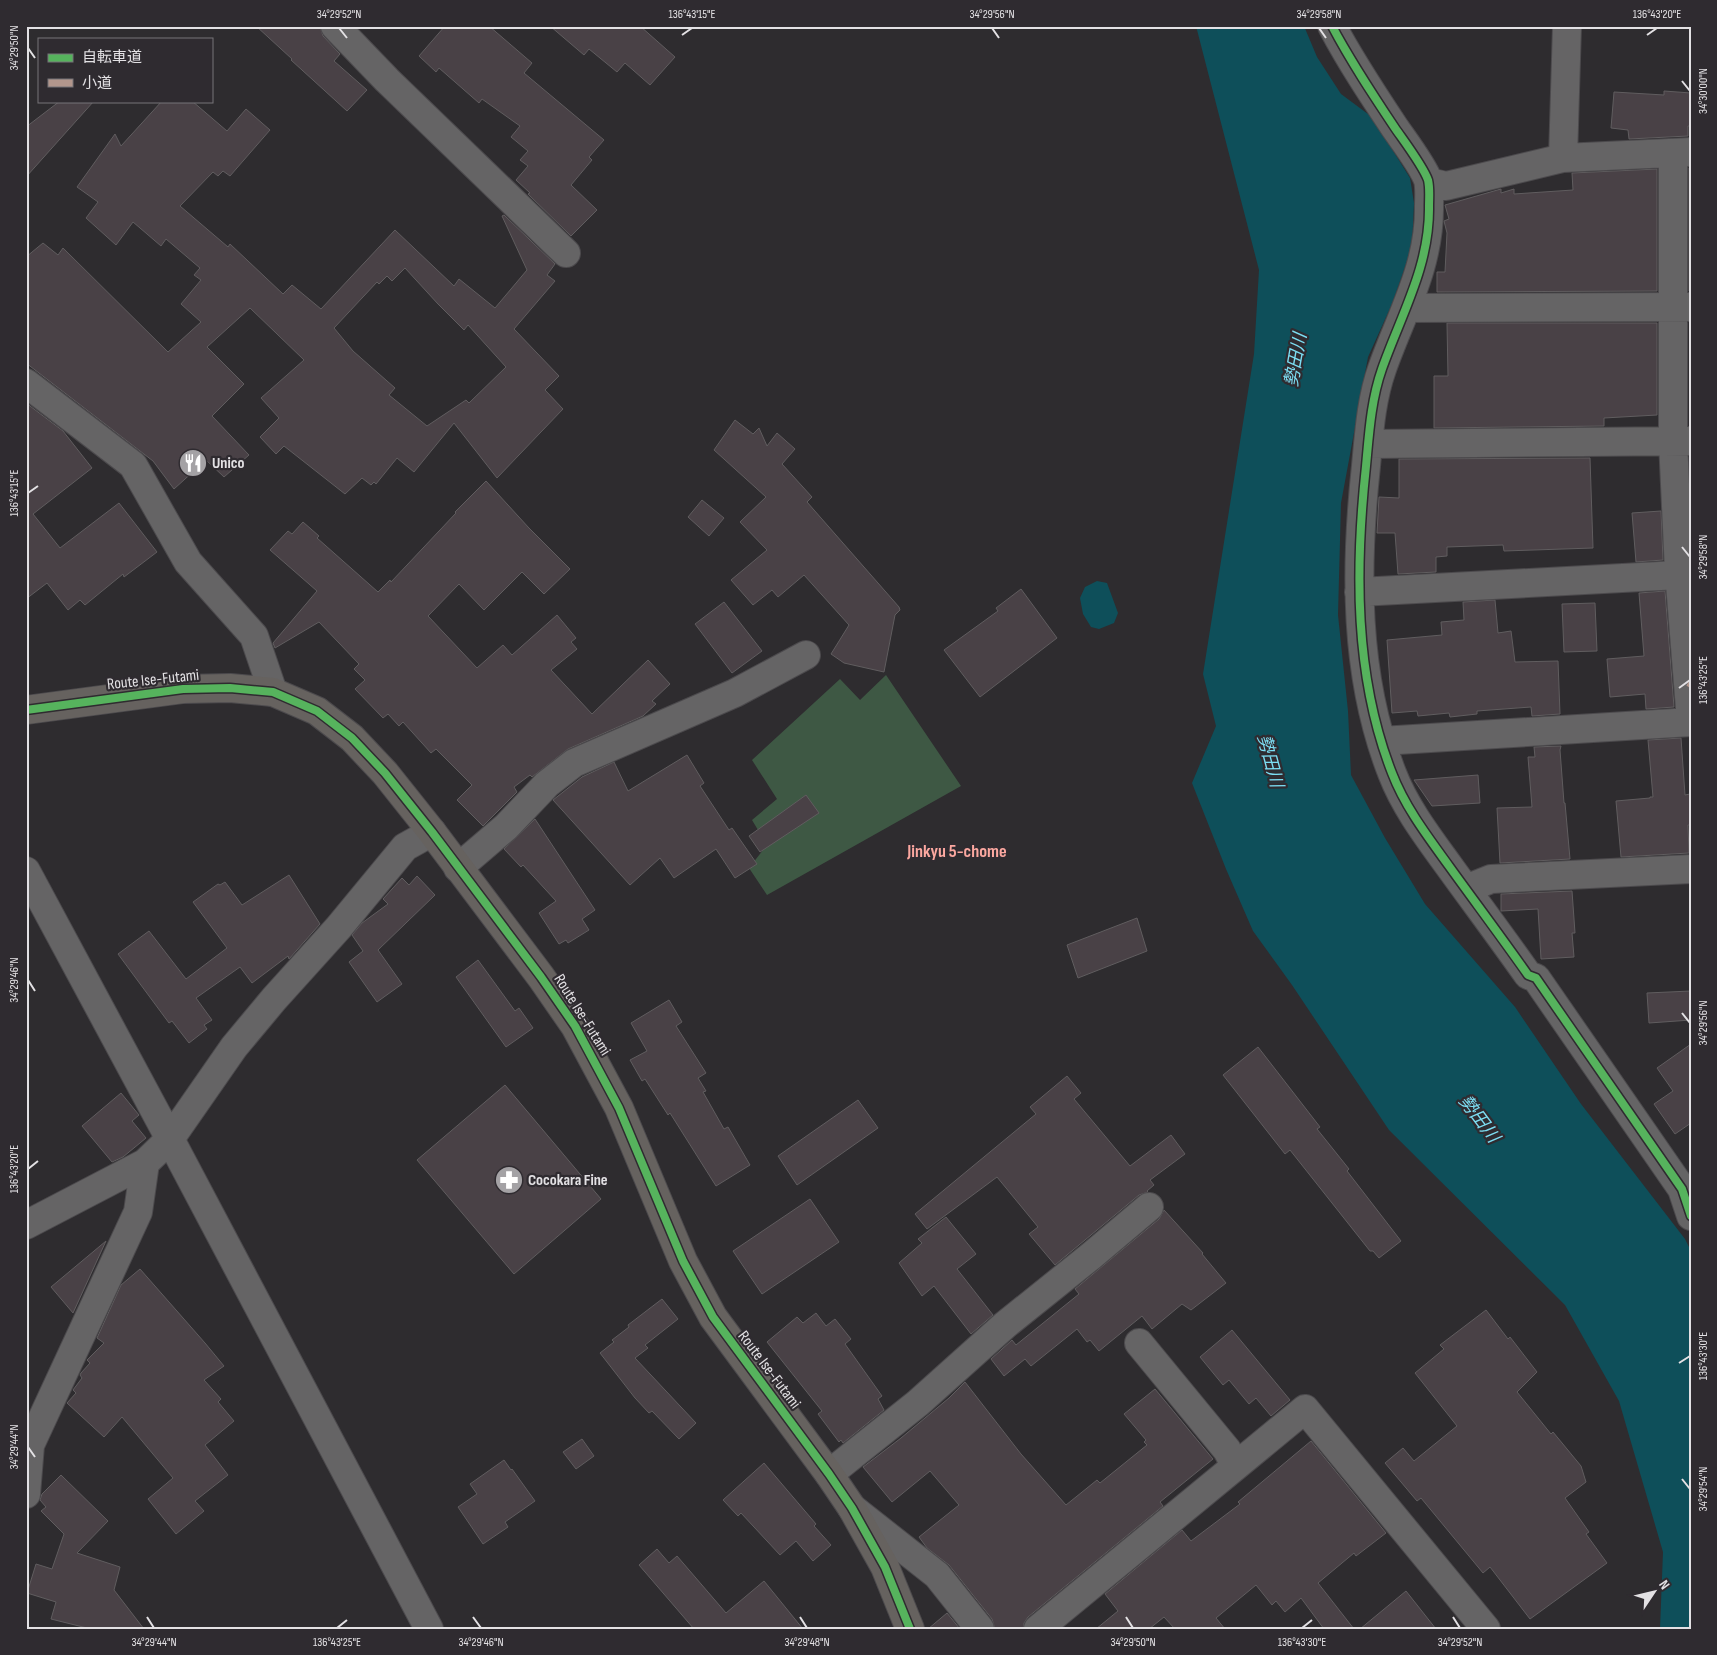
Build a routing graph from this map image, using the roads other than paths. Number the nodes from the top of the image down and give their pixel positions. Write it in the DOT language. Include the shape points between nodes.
graph roads {
  1 [pos="335,26"];
  2 [pos="1332,26"];
  3 [pos="1567,26"];
  4 [pos="1682,152"];
  5 [pos="1563,158"];
  6 [pos="1429,182"];
  7 [pos="566,253"];
  8 [pos="1682,307"];
  9 [pos="1407,308"];
  10 [pos="26,383"];
  11 [pos="1682,441"];
  12 [pos="1368,444"];
  13 [pos="1683,572"];
  14 [pos="1359,592"];
  15 [pos="806,655"];
  16 [pos="274,692"];
  17 [pos="26,710"];
  18 [pos="1691,722"];
  19 [pos="1381,741"];
  20 [pos="432,832"];
  21 [pos="458,868"];
  22 [pos="1691,869"];
  23 [pos="26,870"];
  24 [pos="1466,889"];
  25 [pos="170,1139"];
  26 [pos="145,1163"];
  27 [pos="1686,1182"];
  28 [pos="1149,1207"];
  29 [pos="1691,1216"];
  30 [pos="26,1225"];
  31 [pos="1139,1343"];
  32 [pos="1236,1465"];
  33 [pos="829,1474"];
  34 [pos="26,1494"];
  35 [pos="852,1508"];
  36 [pos="429,1629"];
  37 [pos="910,1629"];
  38 [pos="980,1629"];
  39 [pos="1038,1629"];
  40 [pos="1486,1629"];
  1 -- 7 [label="street"];
  2 -- 6 [label="street"];
  3 -- 5 [label="street"];
  4 -- 5 [label="street"];
  4 -- 8 [label="street"];
  5 -- 6 [label="street" via="1446,186"];
  6 -- 9 [label="street" via="1427,247"];
  8 -- 9 [label="street"];
  8 -- 11 [label="street"];
  9 -- 12 [label="street" via="1381,371"];
  10 -- 16 [label="street" via="133,465 188,562 254,636"];
  11 -- 12 [label="street"];
  11 -- 13 [label="street"];
  12 -- 14 [label="street"];
  13 -- 14 [label="street"];
  13 -- 18 [label="street"];
  14 -- 19 [label="street" via="1363,661"];
  15 -- 21 [label="street" via="735,693 574,763 547,784 506,827"];
  16 -- 17 [label="main road, Route Ise-Futami" via="230,688 184,689"];
  16 -- 20 [label="main road, Route Ise-Futami" via="317,711 352,738"];
  18 -- 19 [label="street"];
  19 -- 24 [label="street" via="1392,774 1408,806"];
  20 -- 21 [label="main road, Route Ise-Futami"];
  20 -- 25 [label="street" via="405,847 274,999 234,1047"];
  21 -- 33 [label="main road, Route Ise-Futami" via="575,1026 619,1108 683,1262 713,1317"];
  22 -- 24 [label="street" via="1491,879"];
  23 -- 25 [label="street"];
  24 -- 27 [label="street" via="1528,975 1536,978"];
  25 -- 26 [label="street"];
  25 -- 36 [label="street"];
  26 -- 30 [label="street"];
  26 -- 34 [label="street" via="138,1212 30,1445"];
  27 -- 29 [label="street"];
  28 -- 33 [label="street" via="1005,1325 918,1403"];
  31 -- 32 [label="street"];
  32 -- 39 [label="street"];
  32 -- 40 [label="street" via="1305,1409"];
  33 -- 35 [label="main road, Route Ise-Futami"];
  35 -- 37 [label="main road, Route Ise-Futami" via="885,1567"];
  35 -- 38 [label="street" via="937,1575"];
}
